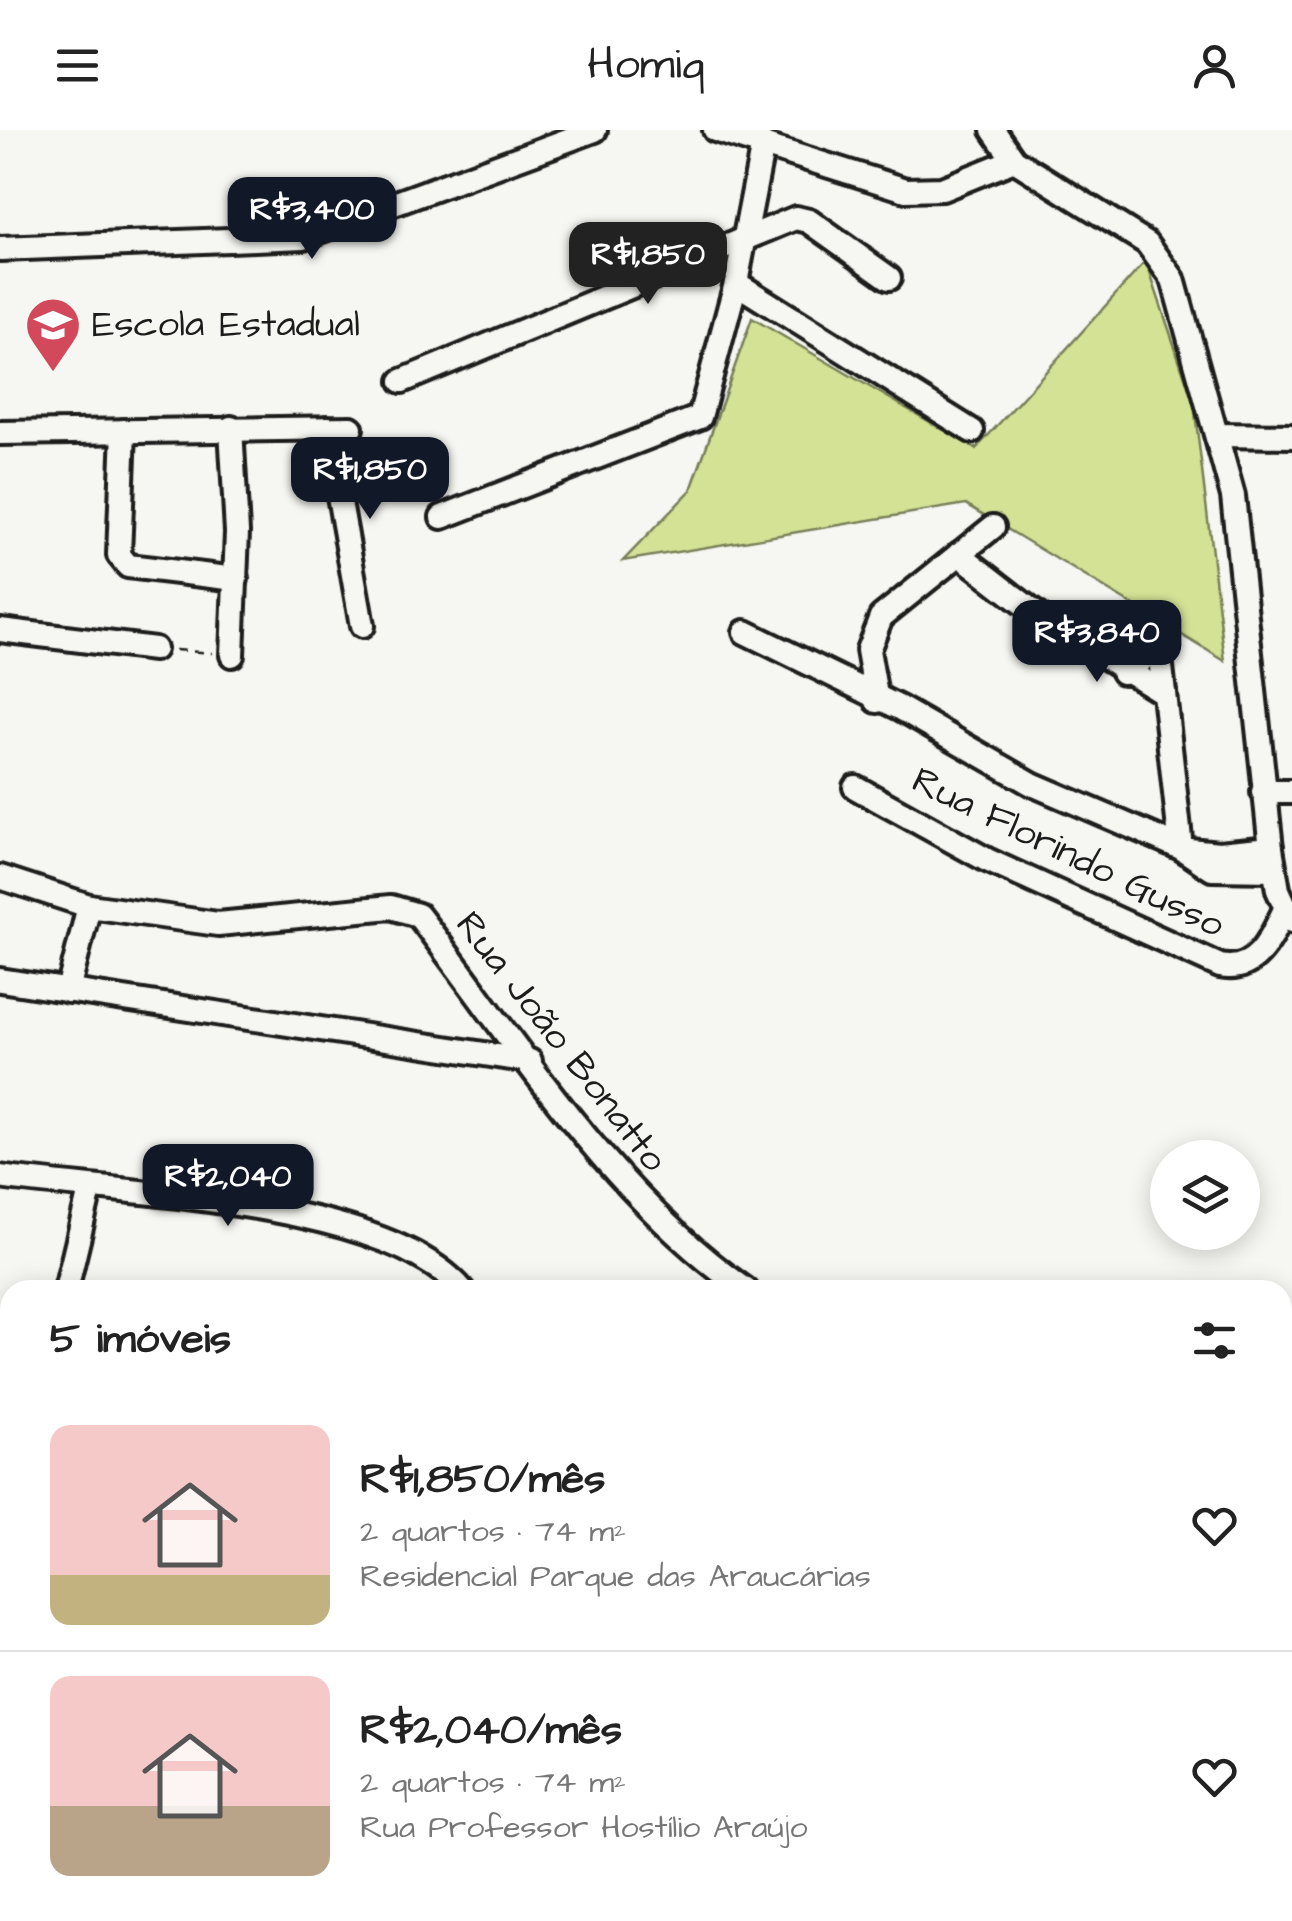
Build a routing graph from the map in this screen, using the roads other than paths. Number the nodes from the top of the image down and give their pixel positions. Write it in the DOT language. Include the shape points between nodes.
graph roads {
  1 [pos="595,130"];
  2 [pos="715,130"];
  3 [pos="993,130"];
  4 [pos="764,144"];
  5 [pos="1014,160"];
  6 [pos="744,238"];
  7 [pos="0,249"];
  8 [pos="889,278"];
  9 [pos="736,283"];
  10 [pos="402,381"];
  11 [pos="231,428"];
  12 [pos="124,430"];
  13 [pos="972,431"];
  14 [pos="0,433"];
  15 [pos="1218,435"];
  16 [pos="1292,436"];
  17 [pos="442,518"];
  18 [pos="993,527"];
  19 [pos="960,554"];
  20 [pos="236,579"];
  21 [pos="362,626"];
  22 [pos="0,630"];
  23 [pos="745,632"];
  24 [pos="154,648"];
  25 [pos="232,655"];
  26 [pos="1123,672"];
  27 [pos="1164,693"];
  28 [pos="877,700"];
  29 [pos="855,787"];
  30 [pos="1263,792"];
  31 [pos="1292,792"];
  32 [pos="1180,848"];
  33 [pos="1273,859"];
  34 [pos="0,877"];
  35 [pos="89,906"];
  36 [pos="1290,913"];
  37 [pos="0,980"];
  38 [pos="68,991"];
  39 [pos="530,1060"];
  40 [pos="0,1178"];
  41 [pos="90,1190"];
  42 [pos="68,1280"];
  43 [pos="454,1280"];
  44 [pos="732,1280"];
  1 -- 7 [label="street" via="304,237"];
  2 -- 4 [label="street"];
  3 -- 5 [label="street"];
  4 -- 5 [label="street" via="906,190 942,189"];
  4 -- 6 [label="street"];
  5 -- 15 [label="street" via="1158,253 1172,279"];
  6 -- 8 [label="street" via="803,219"];
  6 -- 9 [label="street"];
  6 -- 10 [label="street"];
  9 -- 13 [label="street"];
  9 -- 17 [label="street" via="700,417"];
  11 -- 12 [label="street"];
  11 -- 20 [label="street"];
  11 -- 21 [label="street" via="339,428"];
  12 -- 14 [label="street"];
  12 -- 20 [label="street" via="119,555 128,566"];
  15 -- 16 [label="street"];
  15 -- 30 [label="street" via="1238,527"];
  18 -- 19 [label="street"];
  19 -- 26 [label="street" via="1051,628"];
  19 -- 28 [label="street" via="880,617 868,650"];
  20 -- 25 [label="street"];
  22 -- 24 [label="street"];
  23 -- 28 [label="street"];
  26 -- 27 [label="street"];
  26 -- 27 [label="street" via="1146,658 1158,640"];
  27 -- 32 [label="street"];
  28 -- 32 [label="street" via="1074,804"];
  29 -- 36 [label="street, Rua Florindo Gusso" via="987,860 1220,966 1252,960"];
  30 -- 31 [label="street"];
  30 -- 33 [label="street"];
  32 -- 33 [label="street"];
  33 -- 36 [label="street"];
  34 -- 35 [label="street, Rua João Bonatto"];
  35 -- 38 [label="street"];
  35 -- 39 [label="street, Rua João Bonatto" via="218,924 391,908 418,915"];
  37 -- 38 [label="street"];
  38 -- 39 [label="street"];
  39 -- 44 [label="street, Rua João Bonatto" via="636,1198"];
  40 -- 41 [label="street"];
  41 -- 42 [label="street"];
  41 -- 43 [label="street" via="242,1204 353,1227"];
}
